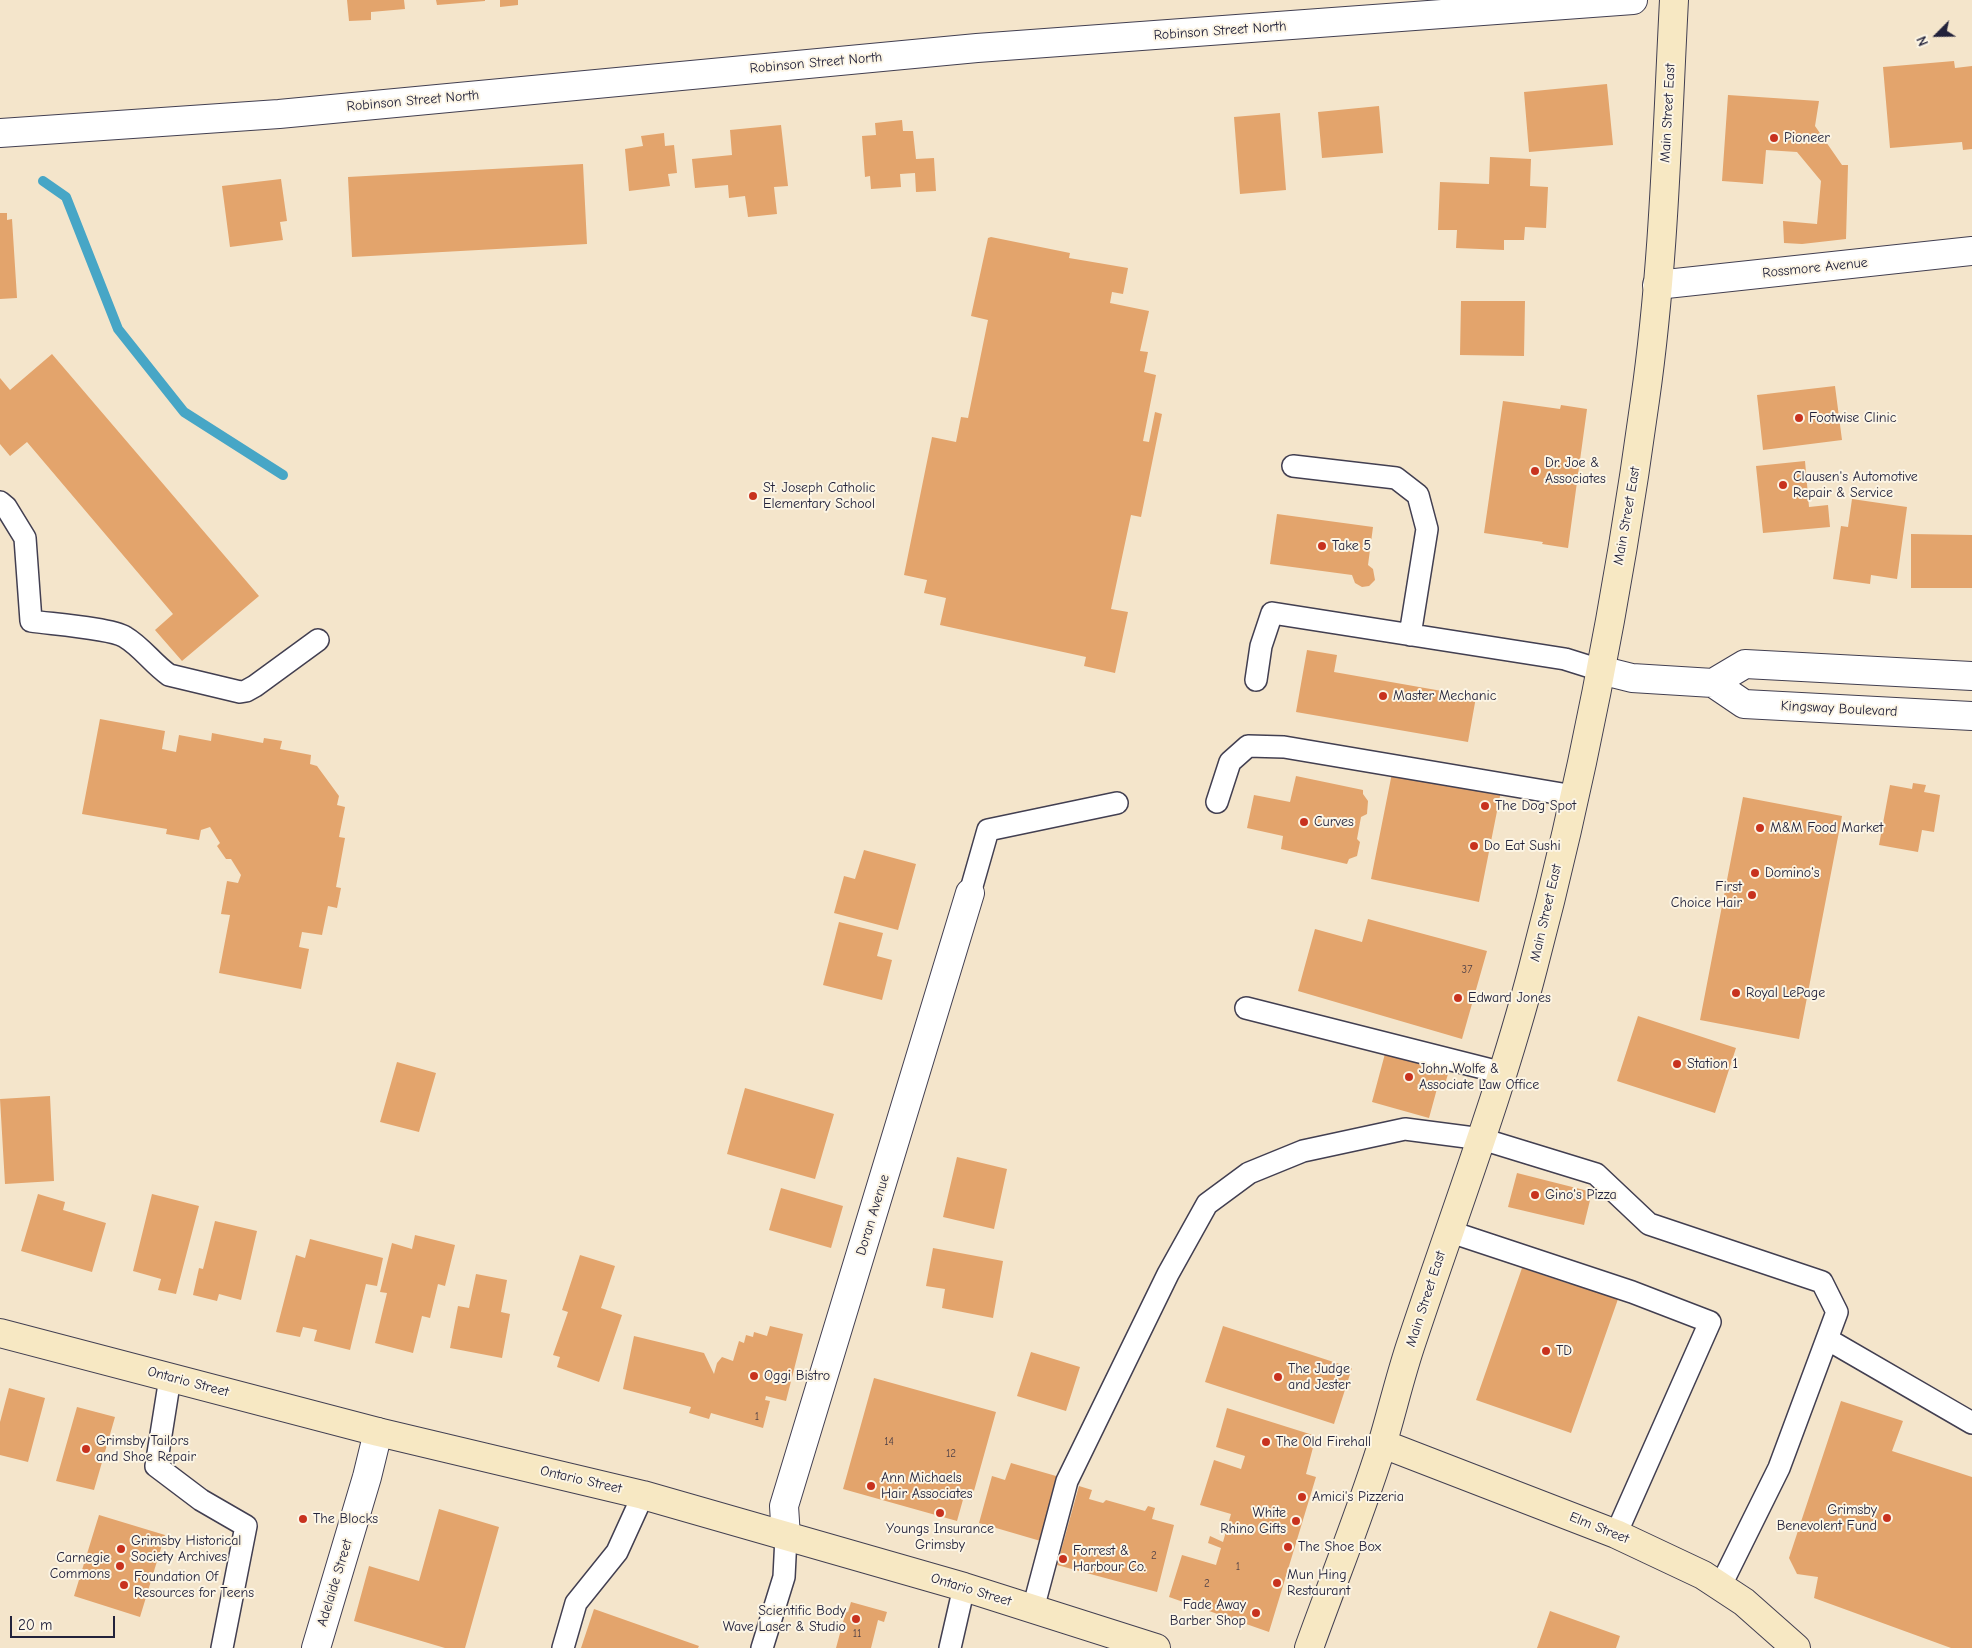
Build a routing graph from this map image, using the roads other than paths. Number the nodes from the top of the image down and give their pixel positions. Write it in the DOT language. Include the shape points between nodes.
graph roads {
  1 [pos="1633,0"];
  2 [pos="1674,0"];
  3 [pos="0,133"];
  4 [pos="1972,251"];
  5 [pos="1658,285"];
  6 [pos="1293,466"];
  7 [pos="0,502"];
  8 [pos="1410,635"];
  9 [pos="318,640"];
  10 [pos="1600,670"];
  11 [pos="1972,676"];
  12 [pos="1256,680"];
  13 [pos="1713,683"];
  14 [pos="1972,716"];
  15 [pos="1574,796"];
  16 [pos="1217,802"];
  17 [pos="1117,803"];
  18 [pos="970,893"];
  19 [pos="1246,1008"];
  20 [pos="1502,1073"];
  21 [pos="1482,1139"];
  22 [pos="1448,1231"];
  23 [pos="0,1333"];
  24 [pos="1827,1339"];
  25 [pos="170,1378"];
  26 [pos="1972,1423"];
  27 [pos="378,1432"];
  28 [pos="1382,1444"];
  29 [pos="643,1495"];
  30 [pos="1616,1534"];
  31 [pos="786,1537"];
  32 [pos="964,1587"];
  33 [pos="1720,1587"];
  34 [pos="1033,1609"];
  35 [pos="222,1648"];
  36 [pos="316,1648"];
  37 [pos="563,1648"];
  38 [pos="762,1648"];
  39 [pos="950,1648"];
  40 [pos="1156,1648"];
  41 [pos="1309,1648"];
  42 [pos="1796,1648"];
  1 -- 3 [label="street, Robinson Street North" via="977,48 279,114"];
  2 -- 5 [label="main road, Main Street East"];
  4 -- 5 [label="street, Rossmore Avenue"];
  5 -- 10 [label="main road, Main Street East" via="1631,498"];
  6 -- 8 [label="lane" via="1396,478 1418,495 1427,528"];
  7 -- 9 [label="lane" via="25,538 31,621 120,634 169,675 240,692 255,686"];
  8 -- 10 [label="lane" via="1565,659"];
  8 -- 12 [label="lane" via="1272,613 1261,646"];
  10 -- 13 [label="street" via="1632,678"];
  10 -- 15 [label="main road, Main Street East"];
  11 -- 13 [label="street" via="1745,664"];
  13 -- 14 [label="street, Kingsway Boulevard" via="1744,704"];
  15 -- 16 [label="lane" via="1284,747 1248,746 1230,762"];
  15 -- 20 [label="main road, Main Street East" via="1533,967"];
  17 -- 18 [label="lane" via="988,830"];
  18 -- 31 [label="street, Doran Avenue" via="784,1506"];
  19 -- 20 [label="lane"];
  20 -- 21 [label="main road, Main Street East"];
  21 -- 22 [label="main road, Main Street East"];
  21 -- 24 [label="lane" via="1596,1174 1649,1224 1822,1282 1837,1312"];
  21 -- 34 [label="lane" via="1405,1129 1303,1151 1249,1173 1207,1204 1168,1274 1067,1481"];
  22 -- 28 [label="main road, Main Street East"];
  22 -- 30 [label="lane" via="1632,1292 1710,1322"];
  23 -- 25 [label="main road, Ontario Street"];
  24 -- 26 [label="lane"];
  24 -- 33 [label="lane" via="1779,1468"];
  25 -- 27 [label="main road, Ontario Street"];
  25 -- 35 [label="lane" via="156,1466 201,1500 246,1526"];
  27 -- 29 [label="main road, Ontario Street"];
  27 -- 36 [label="street, Adelaide Street"];
  28 -- 30 [label="main road, Elm Street"];
  28 -- 41 [label="main road, Main Street East"];
  29 -- 31 [label="main road, Ontario Street"];
  29 -- 37 [label="lane" via="617,1552 576,1603"];
  30 -- 33 [label="main road, Elm Street" via="1703,1575"];
  31 -- 32 [label="main road, Ontario Street"];
  31 -- 38 [label="lane" via="784,1577"];
  32 -- 34 [label="main road, Ontario Street"];
  32 -- 39 [label="lane"];
  33 -- 42 [label="main road, Elm Street" via="1744,1602"];
  34 -- 40 [label="main road, Ontario Street"];
}
